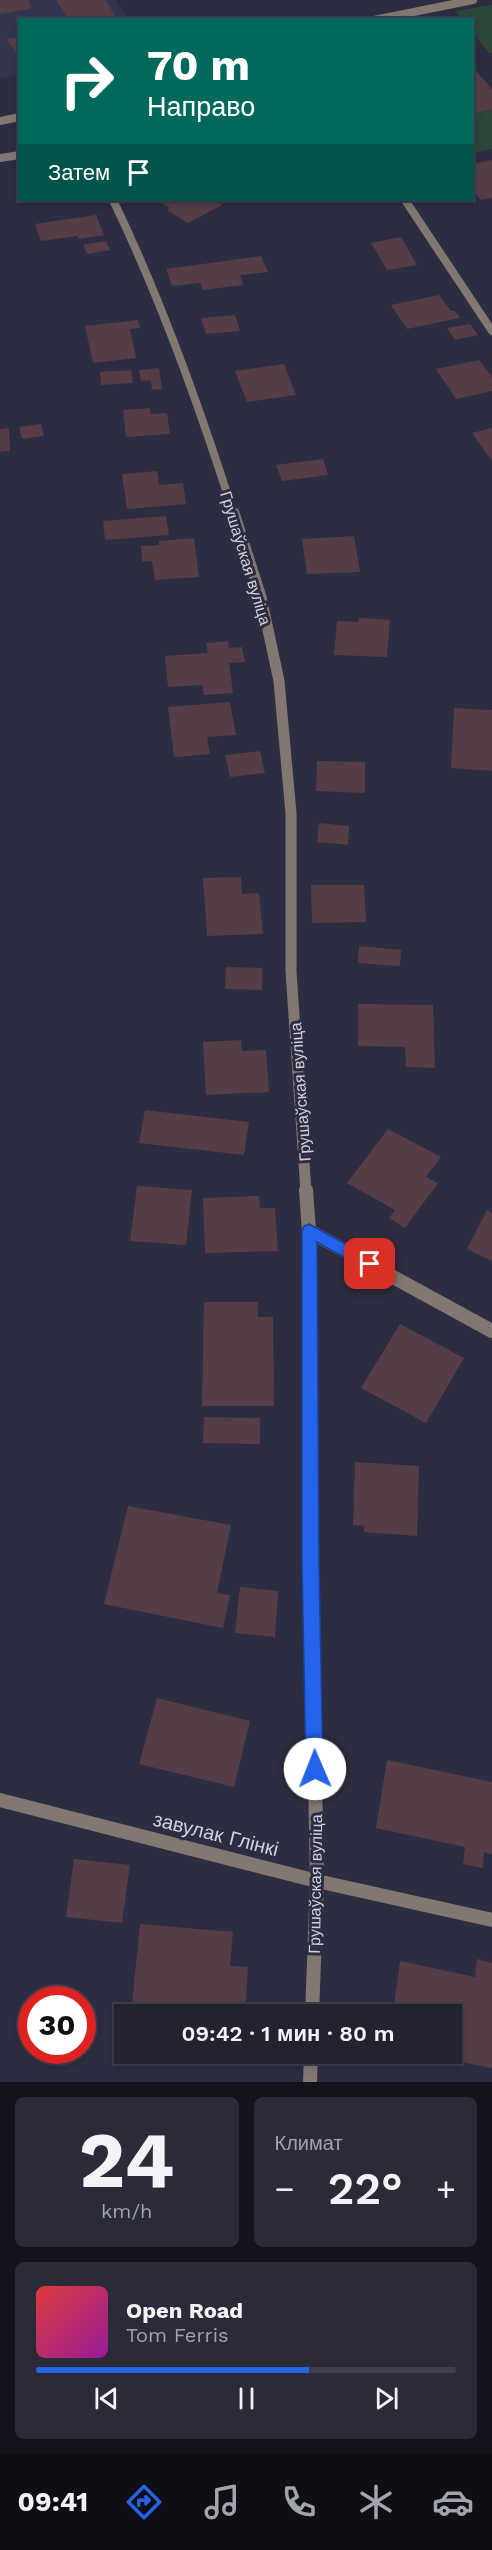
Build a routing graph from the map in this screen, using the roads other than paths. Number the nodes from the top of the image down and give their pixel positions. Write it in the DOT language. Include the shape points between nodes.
graph roads {
  1 [pos="473,0"];
  2 [pos="384,18"];
  3 [pos="18,117"];
  4 [pos="0,121"];
  5 [pos="18,154"];
  6 [pos="0,158"];
  7 [pos="113,201"];
  8 [pos="406,201"];
  9 [pos="492,331"];
  10 [pos="309,1231"];
  11 [pos="492,1331"];
  12 [pos="0,1800"];
  13 [pos="317,1881"];
  14 [pos="492,1920"];
  15 [pos="312,2004"];
  16 [pos="311,2064"];
  17 [pos="310,2082"];
  1 -- 2 [label="street"];
  3 -- 4 [label="street"];
  5 -- 6 [label="street"];
  7 -- 10 [label="street, Грушаўская вуліца" via="175,344 229,498 261,597 279,681 291,813 291,971"];
  8 -- 9 [label="street"];
  10 -- 11 [label="street"];
  10 -- 13 [label="street, Грушаўская вуліца"];
  12 -- 13 [label="street, завулак Глінкі"];
  13 -- 14 [label="street, завулак Глінкі"];
  13 -- 15 [label="street, Грушаўская вуліца"];
  16 -- 17 [label="street"];
}
